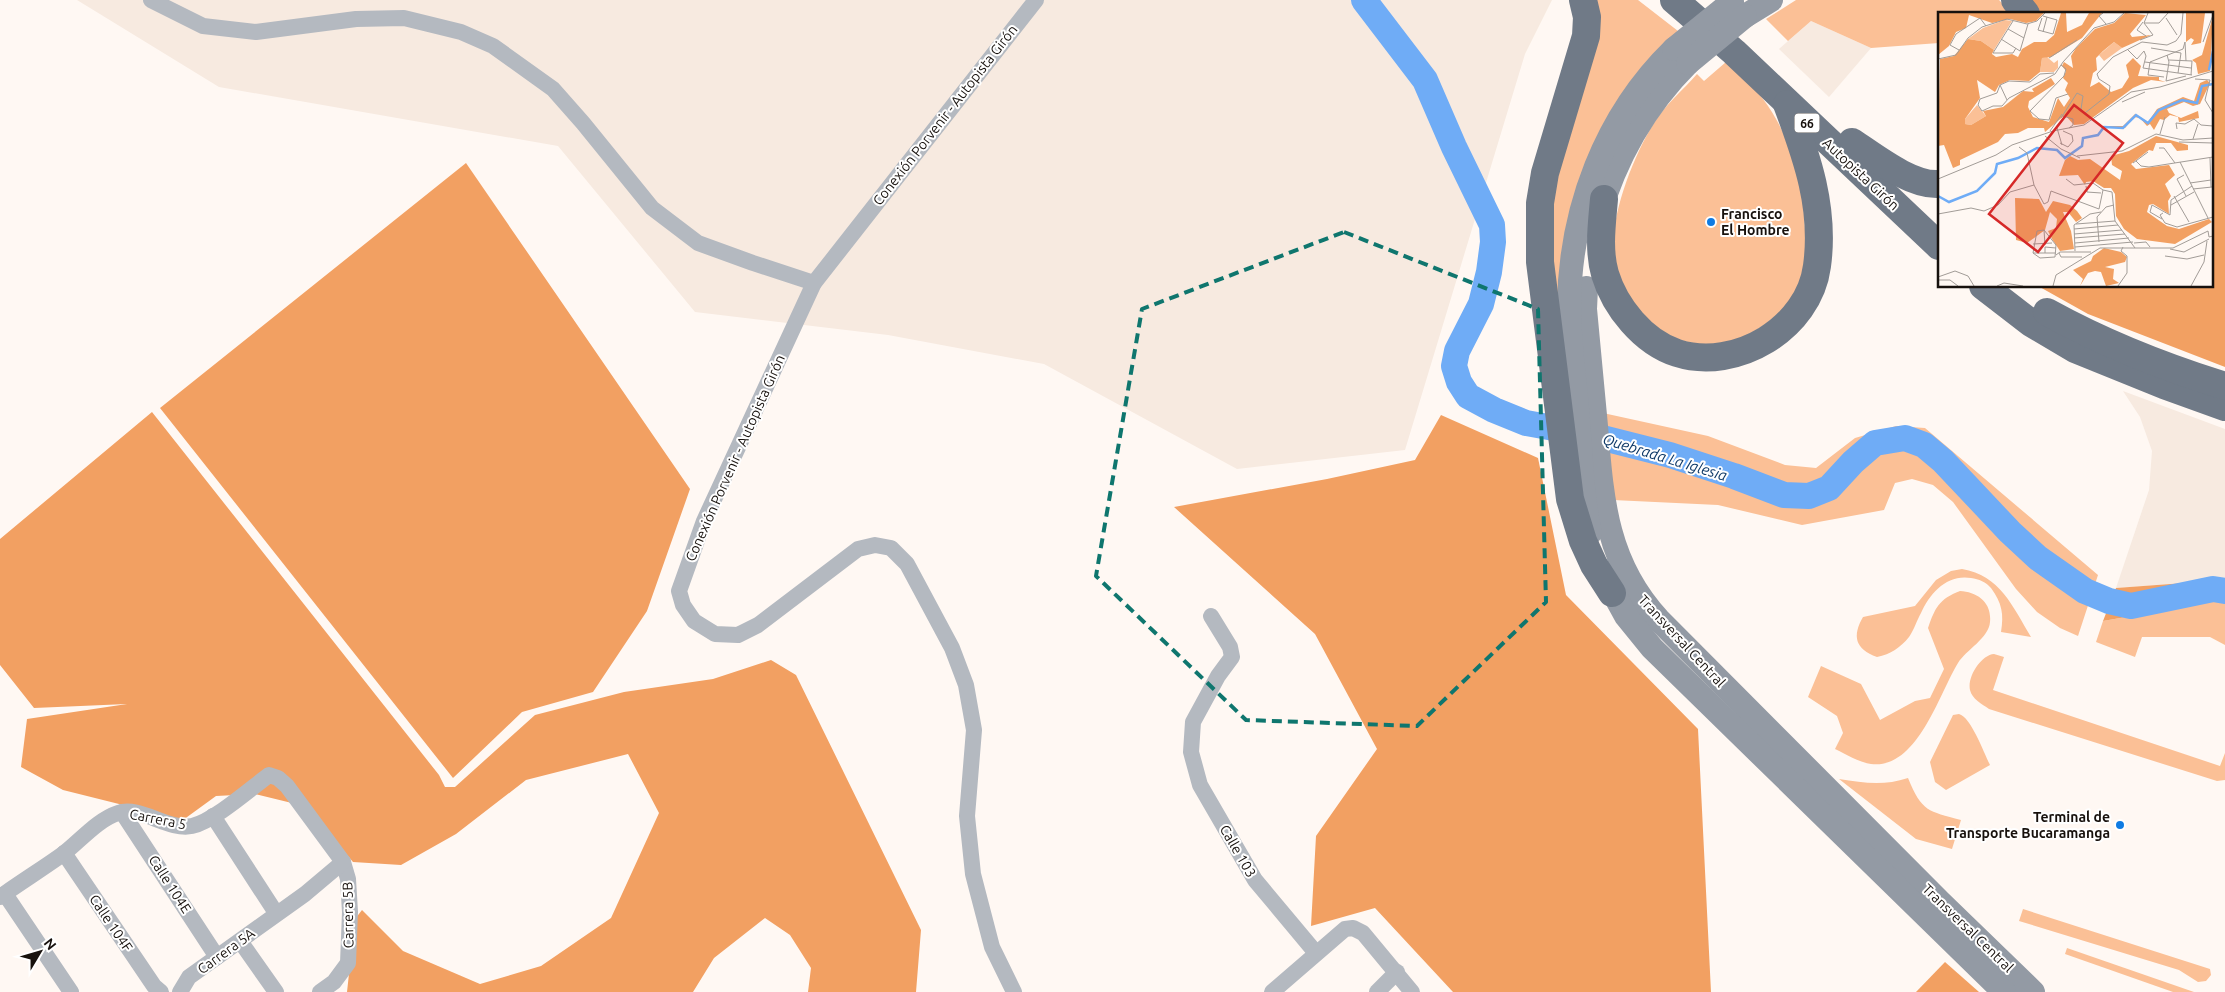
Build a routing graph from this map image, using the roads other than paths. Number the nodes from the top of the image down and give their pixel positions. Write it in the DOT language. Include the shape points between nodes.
graph roads {
  1 [pos="151,0"];
  2 [pos="1036,0"];
  3 [pos="1583,0"];
  4 [pos="1674,0"];
  5 [pos="1704,0"];
  6 [pos="1771,0"];
  7 [pos="2015,0"];
  8 [pos="1737,6"];
  9 [pos="2024,12"];
  10 [pos="1681,56"];
  11 [pos="1787,104"];
  12 [pos="1852,142"];
  13 [pos="1938,184"];
  14 [pos="1604,198"];
  15 [pos="1938,221"];
  16 [pos="1938,245"];
  17 [pos="814,283"];
  18 [pos="1986,288"];
  19 [pos="2012,288"];
  20 [pos="2225,386"];
  21 [pos="2225,407"];
  22 [pos="1577,409"];
  23 [pos="1582,463"];
  24 [pos="1612,593"];
  25 [pos="1210,616"];
  26 [pos="287,786"];
  27 [pos="122,812"];
  28 [pos="213,816"];
  29 [pos="64,853"];
  30 [pos="343,862"];
  31 [pos="3,896"];
  32 [pos="276,913"];
  33 [pos="240,941"];
  34 [pos="1316,953"];
  35 [pos="217,958"];
  36 [pos="1397,972"];
  37 [pos="71,992"];
  38 [pos="161,992"];
  39 [pos="180,992"];
  40 [pos="276,992"];
  41 [pos="320,992"];
  42 [pos="1014,992"];
  43 [pos="1272,992"];
  44 [pos="1377,992"];
  45 [pos="1412,992"];
  46 [pos="2004,992"];
  47 [pos="2033,992"];
  1 -- 17 [label="street" via="203,26 256,32 356,19 404,18 461,32 493,46 553,89 652,208 698,242"];
  2 -- 17 [label="street, Conexión Porvenir - Autopista Girón"];
  3 -- 22 [label="highway" via="1587,17 1586,36 1552,147 1540,203 1540,262"];
  4 -- 11 [label="highway, Autopista Girón / 66"];
  5 -- 12 [label="highway, Autopista Girón / 66"];
  6 -- 8 [label="main road, Transversal Central"];
  7 -- 9 [label="highway"];
  8 -- 10 [label="main road, Transversal Central, bridge"];
  10 -- 14 [label="main road, Transversal Central" via="1674,77 1642,119 1621,156"];
  10 -- 22 [label="main road, Transversal Central" via="1658,65 1632,97 1602,153 1581,210 1572,258 1569,308"];
  11 -- 14 [label="highway" via="1814,184 1818,212 1817,267 1804,305 1764,342 1724,356 1700,357 1677,353 1658,344 1638,328 1620,306 1605,273 1601,244"];
  11 -- 16 [label="highway, Autopista Girón / 66"];
  12 -- 13 [label="highway" via="1911,178"];
  12 -- 15 [label="highway, Autopista Girón / 66"];
  14 -- 22 [label="main road, Transversal Central" via="1590,253"];
  17 -- 42 [label="street, Conexión Porvenir - Autopista Girón" via="704,521 679,592 694,621 715,634 738,635 758,625 858,549 875,545 890,548 907,564 952,648 966,685 974,730 967,816 973,874 992,947"];
  18 -- 21 [label="highway" via="2031,323 2075,349"];
  19 -- 20 [label="highway" via="2072,326 2162,364"];
  22 -- 23 [label="highway"];
  22 -- 23 [label="main road, Transversal Central"];
  23 -- 24 [label="highway" via="1576,520 1594,564"];
  23 -- 47 [label="main road, Transversal Central" via="1627,576 1646,606"];
  24 -- 46 [label="main road, Transversal Central" via="1652,648"];
  25 -- 34 [label="street, Calle 103" via="1230,647 1232,657 1193,722 1191,752 1200,785 1255,880"];
  26 -- 28 [label="street, Carrera 5" via="268,775"];
  26 -- 30 [label="street, Carrera 5B"];
  27 -- 28 [label="street, Carrera 5" via="142,814 180,826 193,826"];
  27 -- 29 [label="street, Carrera 5" via="101,823"];
  27 -- 35 [label="street, Calle 104E"];
  28 -- 32 [label="street"];
  29 -- 31 [label="street, Carrera 5"];
  29 -- 38 [label="street, Calle 104F"];
  30 -- 32 [label="street"];
  30 -- 41 [label="street, Carrera 5B" via="348,879 350,912 348,963 334,982"];
  31 -- 37 [label="street"];
  32 -- 33 [label="street, Carrera 5A"];
  33 -- 35 [label="street, Carrera 5A"];
  33 -- 40 [label="street"];
  34 -- 36 [label="street" via="1345,929 1353,928 1363,933"];
  34 -- 43 [label="street"];
  35 -- 39 [label="street, Carrera 5A" via="189,978"];
  36 -- 44 [label="street"];
  36 -- 45 [label="street"];
}
